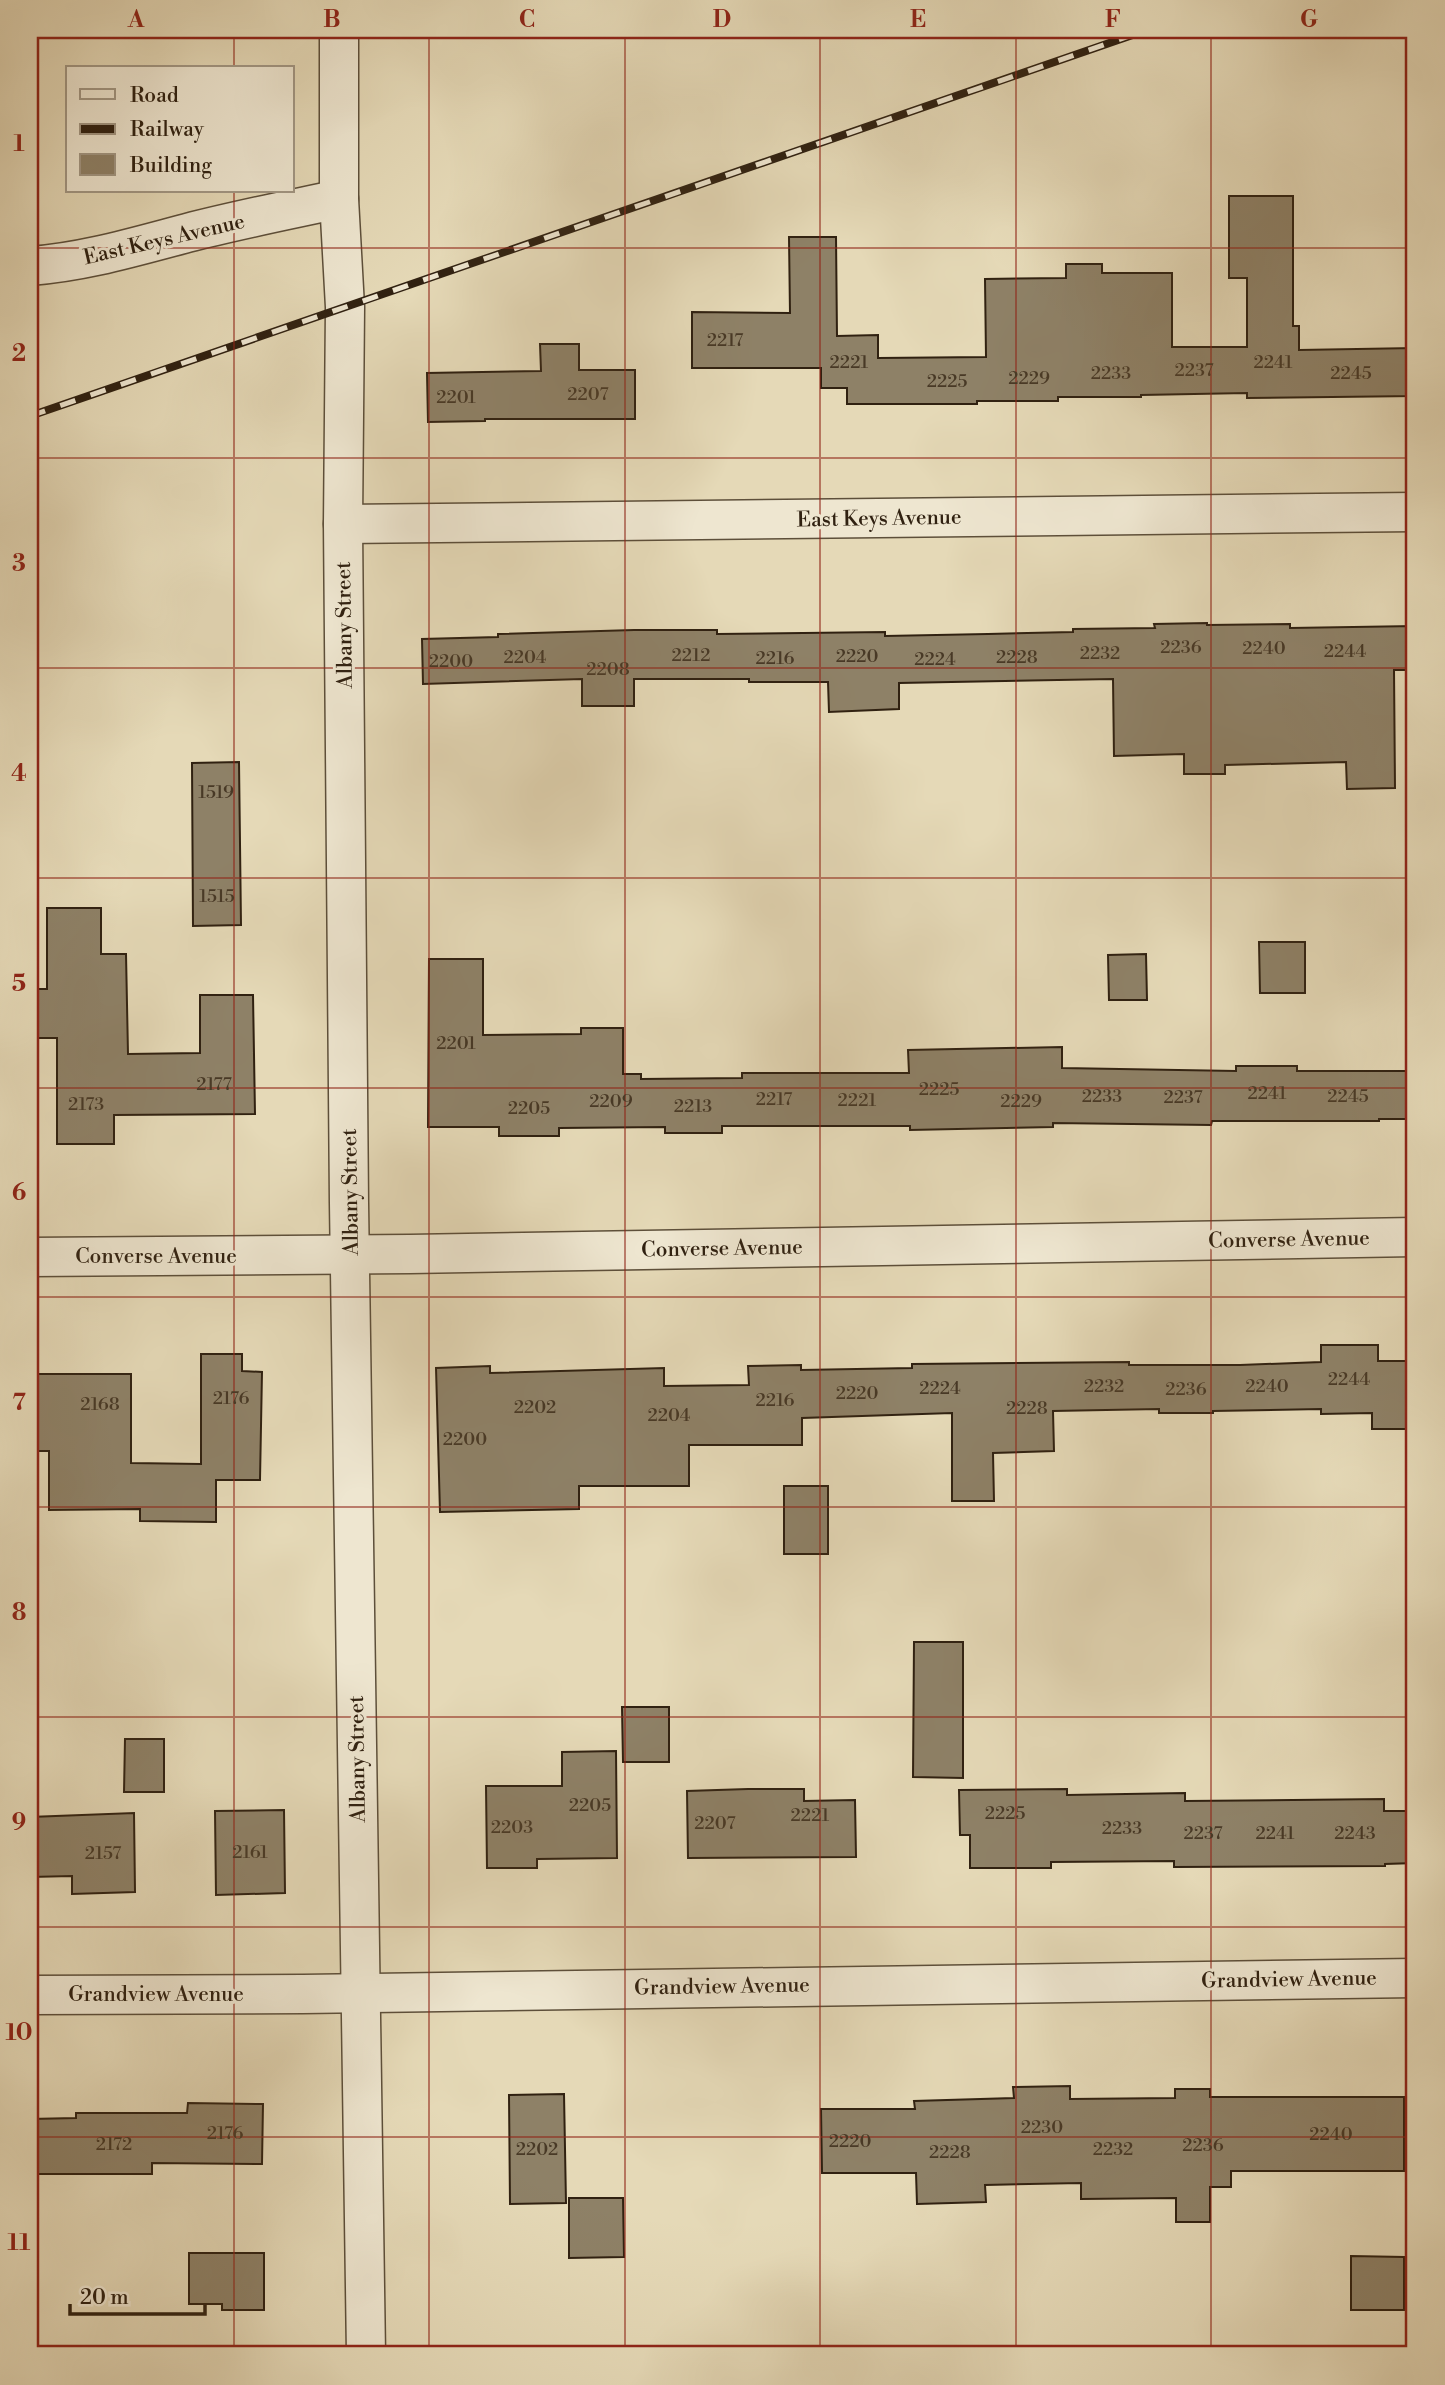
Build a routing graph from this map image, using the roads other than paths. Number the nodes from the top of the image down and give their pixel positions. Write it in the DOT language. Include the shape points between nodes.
graph roads {
  1 [pos="339,30"];
  2 [pos="339,199"];
  3 [pos="30,266"];
  4 [pos="1415,512"];
  5 [pos="343,524"];
  6 [pos="1415,1237"];
  7 [pos="351,1255"];
  8 [pos="30,1257"];
  9 [pos="1415,1978"];
  10 [pos="361,1993"];
  11 [pos="30,1995"];
  12 [pos="366,2355"];
  1 -- 2 [label="street, Albany Street"];
  2 -- 3 [label="street, East Keys Avenue" via="115,253"];
  2 -- 5 [label="street, Albany Street" via="345,307"];
  4 -- 5 [label="street, East Keys Avenue"];
  5 -- 7 [label="street, Albany Street"];
  6 -- 7 [label="street, Converse Avenue"];
  7 -- 8 [label="street, Converse Avenue"];
  7 -- 10 [label="street, Albany Street"];
  9 -- 10 [label="street, Grandview Avenue"];
  10 -- 11 [label="street, Grandview Avenue"];
  10 -- 12 [label="street, Albany Street"];
}
